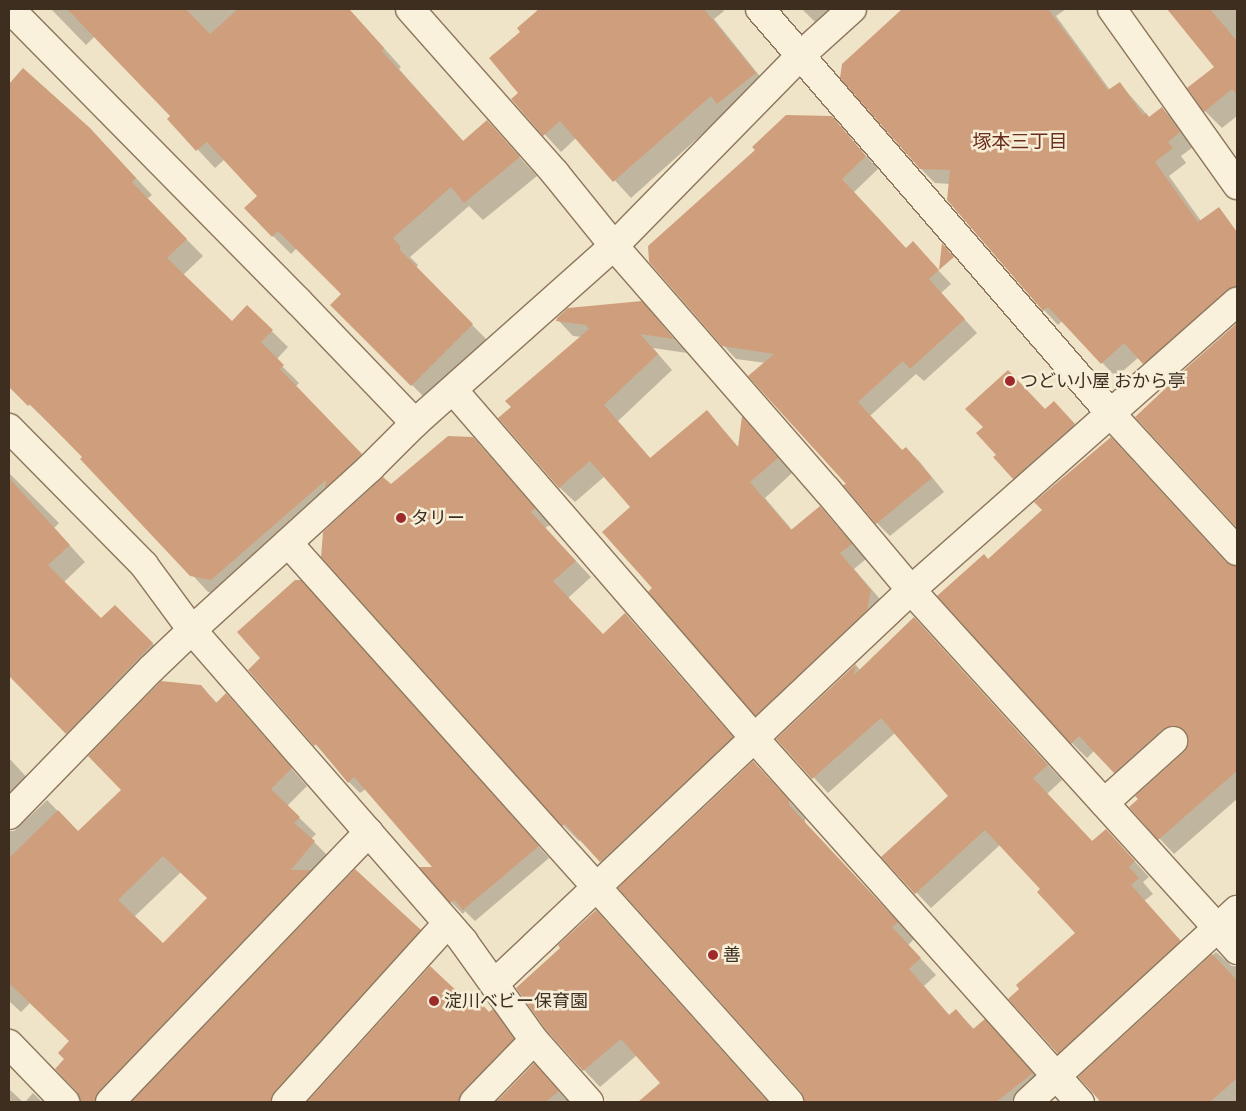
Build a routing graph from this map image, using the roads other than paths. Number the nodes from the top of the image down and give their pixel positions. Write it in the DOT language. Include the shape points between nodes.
graph roads {
  1 [pos="10,9"];
  2 [pos="410,9"];
  3 [pos="760,9"];
  4 [pos="852,9"];
  5 [pos="1112,9"];
  6 [pos="800,56"];
  7 [pos="1236,182"];
  8 [pos="614,246"];
  9 [pos="1237,302"];
  10 [pos="453,390"];
  11 [pos="1111,414"];
  12 [pos="415,423"];
  13 [pos="9,428"];
  14 [pos="288,543"];
  15 [pos="1237,551"];
  16 [pos="912,590"];
  17 [pos="192,630"];
  18 [pos="754,738"];
  19 [pos="1173,741"];
  20 [pos="1104,803"];
  21 [pos="9,815"];
  22 [pos="369,832"];
  23 [pos="597,888"];
  24 [pos="1227,919"];
  25 [pos="448,923"];
  26 [pos="1237,950"];
  27 [pos="494,984"];
  28 [pos="534,1040"];
  29 [pos="9,1044"];
  30 [pos="1057,1076"];
  31 [pos="66,1102"];
  32 [pos="110,1102"];
  33 [pos="286,1102"];
  34 [pos="474,1102"];
  35 [pos="589,1102"];
  36 [pos="790,1102"];
  37 [pos="1028,1102"];
  38 [pos="1080,1102"];
  1 -- 12 [label="street"];
  2 -- 8 [label="street" via="555,173"];
  3 -- 6 [label="street"];
  4 -- 6 [label="street"];
  5 -- 7 [label="street"];
  6 -- 8 [label="street"];
  6 -- 11 [label="street"];
  8 -- 10 [label="street"];
  8 -- 16 [label="street"];
  9 -- 11 [label="street"];
  10 -- 12 [label="street"];
  10 -- 18 [label="street"];
  11 -- 15 [label="street"];
  11 -- 16 [label="street"];
  12 -- 14 [label="street"];
  13 -- 17 [label="street" via="144,565"];
  14 -- 17 [label="street"];
  14 -- 23 [label="street"];
  16 -- 18 [label="street"];
  16 -- 20 [label="street"];
  17 -- 21 [label="street"];
  17 -- 22 [label="street"];
  18 -- 23 [label="street"];
  18 -- 30 [label="street"];
  19 -- 20 [label="street"];
  20 -- 24 [label="street"];
  22 -- 25 [label="street"];
  22 -- 32 [label="street"];
  23 -- 27 [label="street"];
  23 -- 36 [label="street"];
  24 -- 26 [label="street"];
  24 -- 30 [label="street"];
  25 -- 27 [label="street"];
  25 -- 33 [label="street"];
  27 -- 28 [label="street"];
  28 -- 34 [label="street"];
  28 -- 35 [label="street"];
  29 -- 31 [label="street"];
  30 -- 37 [label="street"];
  30 -- 38 [label="street"];
}
